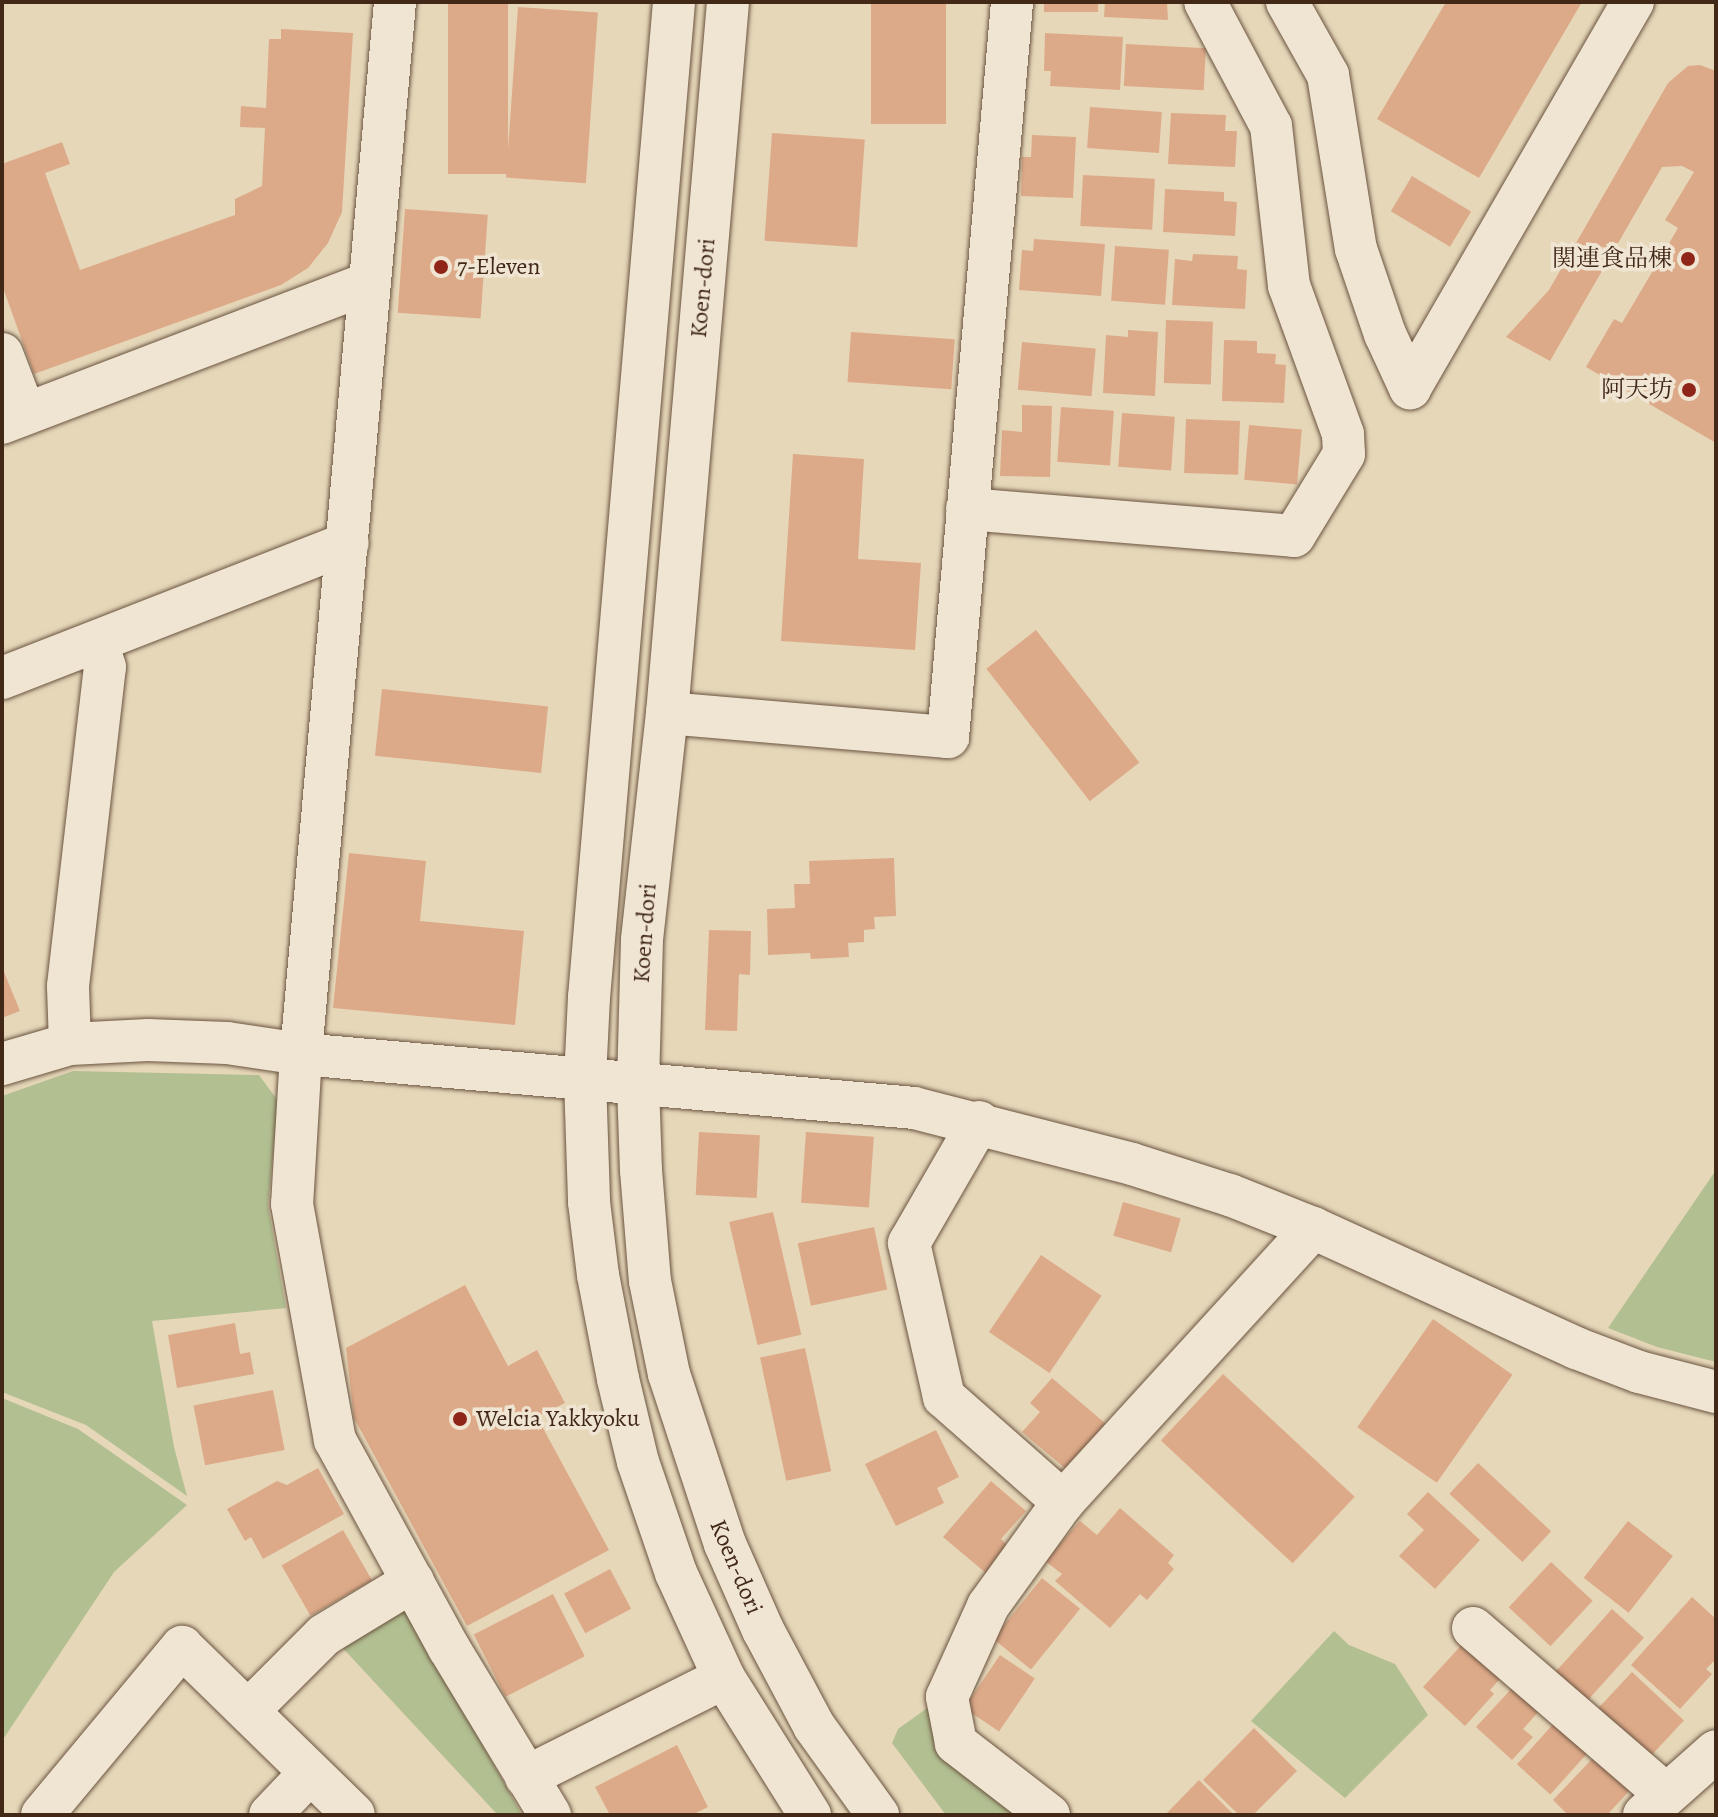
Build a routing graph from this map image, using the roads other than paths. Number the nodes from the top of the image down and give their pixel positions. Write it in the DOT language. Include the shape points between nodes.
graph roads {
  1 [pos="395,2"];
  2 [pos="674,2"];
  3 [pos="728,2"];
  4 [pos="1012,2"];
  5 [pos="1205,2"];
  6 [pos="1287,2"];
  7 [pos="1633,2"];
  8 [pos="369,283"];
  9 [pos="2,354"];
  10 [pos="14,418"];
  11 [pos="967,509"];
  12 [pos="348,543"];
  13 [pos="97,643"];
  14 [pos="2,678"];
  15 [pos="667,713"];
  16 [pos="70,1044"];
  17 [pos="301,1054"];
  18 [pos="2,1064"];
  19 [pos="585,1079"];
  20 [pos="638,1085"];
  21 [pos="979,1122"];
  22 [pos="1313,1228"];
  23 [pos="1716,1392"];
  24 [pos="1063,1502"];
  25 [pos="413,1581"];
  26 [pos="1473,1628"];
  27 [pos="724,1678"];
  28 [pos="248,1711"];
  29 [pos="1716,1751"];
  30 [pos="310,1773"];
  31 [pos="526,1777"];
  32 [pos="1654,1805"];
  33 [pos="42,1815"];
  34 [pos="270,1815"];
  35 [pos="354,1815"];
  36 [pos="550,1815"];
  37 [pos="810,1815"];
  38 [pos="878,1815"];
  39 [pos="1049,1815"];
  1 -- 8 [label="street"];
  2 -- 19 [label="street, Koen-dori"];
  3 -- 15 [label="street, Koen-dori"];
  4 -- 11 [label="street"];
  5 -- 11 [label="street" via="1271,126 1289,286 1343,434 1344,454 1294,536"];
  6 -- 7 [label="street" via="1328,75 1356,249 1410,388"];
  8 -- 10 [label="street"];
  8 -- 12 [label="street"];
  9 -- 10 [label="street"];
  11 -- 15 [label="street" via="948,737"];
  12 -- 13 [label="street"];
  12 -- 17 [label="street"];
  13 -- 14 [label="street"];
  13 -- 16 [label="street" via="105,667 68,986"];
  15 -- 20 [label="street, Koen-dori" via="642,940"];
  16 -- 17 [label="street" via="227,1043"];
  16 -- 18 [label="street"];
  17 -- 19 [label="street"];
  17 -- 25 [label="street" via="292,1204 335,1440"];
  19 -- 20 [label="street"];
  19 -- 27 [label="street, Koen-dori" via="589,1202 618,1379 638,1462 676,1573"];
  20 -- 21 [label="street" via="914,1108"];
  20 -- 38 [label="street, Koen-dori" via="650,1281 669,1374 698,1469 763,1630 814,1726"];
  21 -- 22 [label="street" via="1230,1195"];
  21 -- 24 [label="street" via="909,1243 944,1397"];
  22 -- 23 [label="street" via="1576,1348 1639,1372"];
  22 -- 24 [label="street"];
  24 -- 39 [label="street" via="988,1606 947,1697 956,1743"];
  25 -- 28 [label="street" via="324,1635"];
  25 -- 31 [label="street"];
  26 -- 32 [label="street"];
  27 -- 31 [label="street"];
  27 -- 37 [label="street, Koen-dori"];
  28 -- 30 [label="street"];
  28 -- 33 [label="street" via="182,1647"];
  29 -- 32 [label="street"];
  30 -- 34 [label="street"];
  30 -- 35 [label="street"];
  31 -- 36 [label="street"];
}
